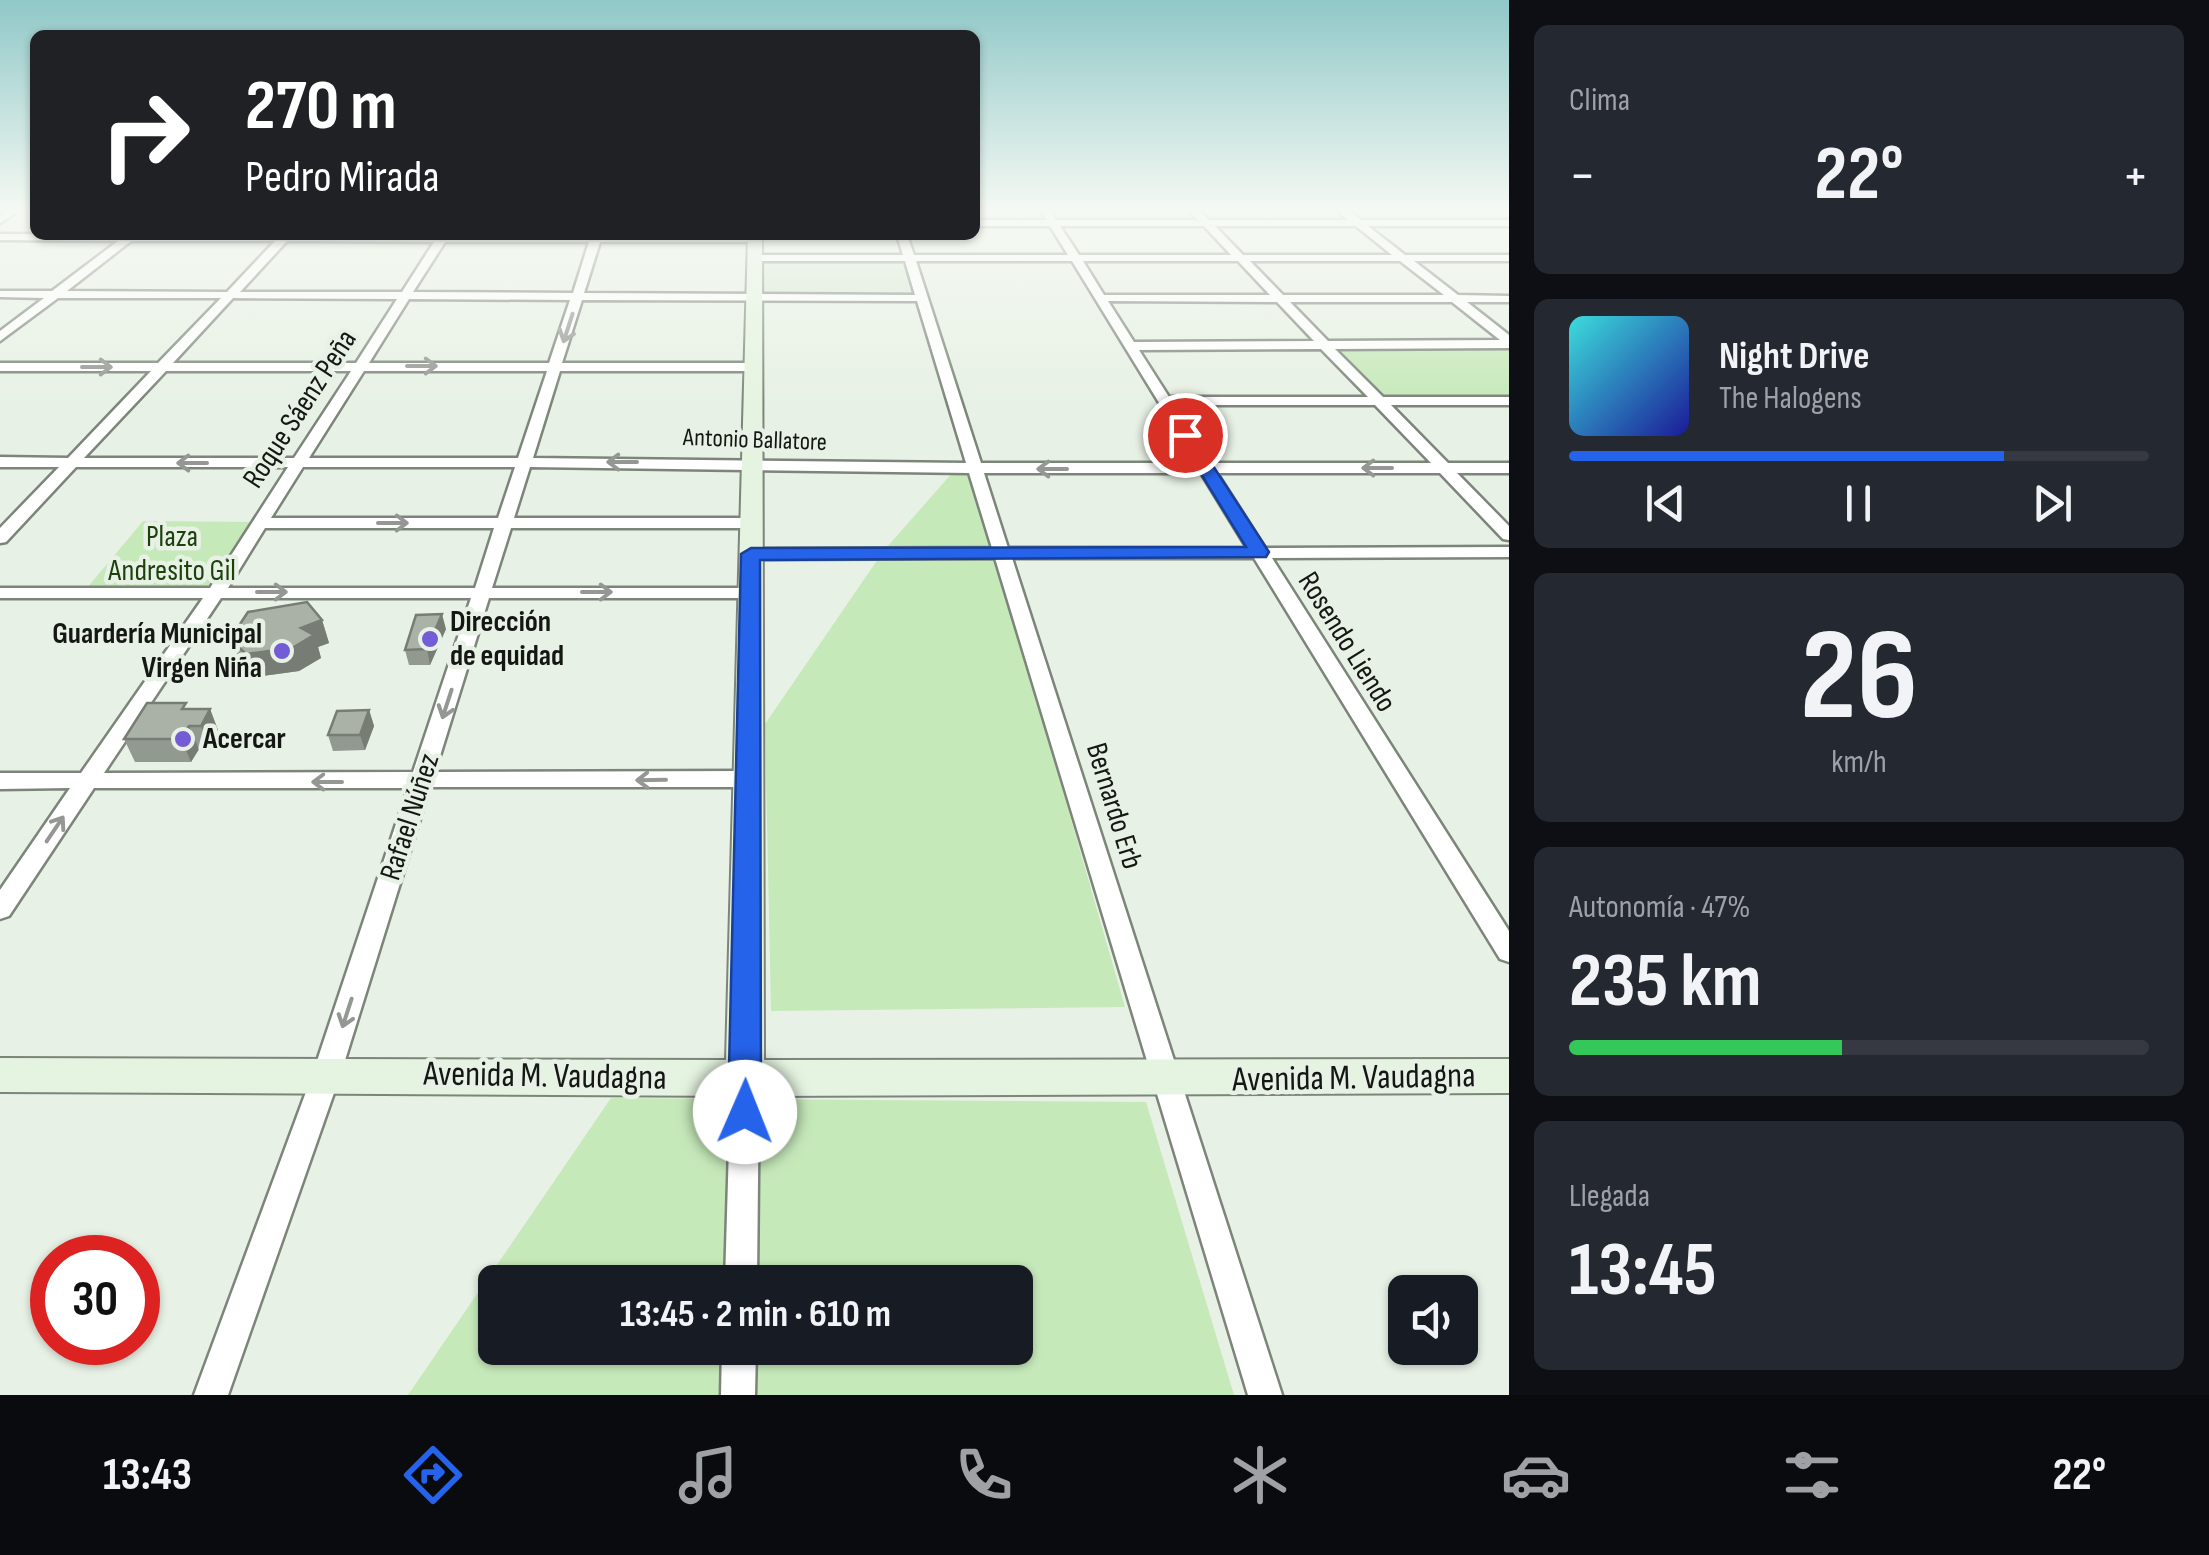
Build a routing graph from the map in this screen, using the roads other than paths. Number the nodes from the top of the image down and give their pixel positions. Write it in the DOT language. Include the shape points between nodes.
graph roads {
  1 [pos="82,273"];
  2 [pos="251,273"];
  3 [pos="420,273"];
  4 [pos="585,273"];
  5 [pos="753,273"];
  6 [pos="914,273"];
  7 [pos="1086,273"];
  8 [pos="1256,273"];
  9 [pos="1422,273"];
  10 [pos="0,294"];
  11 [pos="55,294"];
  12 [pos="232,294"];
  13 [pos="406,294"];
  14 [pos="578,294"];
  15 [pos="752,295"];
  16 [pos="922,298"];
  17 [pos="1103,298"];
  18 [pos="1280,298"];
  19 [pos="1455,299"];
  20 [pos="1509,299"];
  21 [pos="0,337"];
  22 [pos="1509,343"];
  23 [pos="1324,344"];
  24 [pos="1130,346"];
  25 [pos="0,366"];
  26 [pos="162,366"];
  27 [pos="360,366"];
  28 [pos="555,366"];
  29 [pos="751,367"];
  30 [pos="1164,401"];
  31 [pos="1380,401"];
  32 [pos="1509,401"];
  33 [pos="0,462"];
  34 [pos="72,462"];
  35 [pos="525,462"];
  36 [pos="298,464"];
  37 [pos="750,464"];
  38 [pos="1206,468"];
  39 [pos="1444,468"];
  40 [pos="1509,468"];
  41 [pos="977,469"];
  42 [pos="260,523"];
  43 [pos="505,523"];
  44 [pos="750,523"];
  45 [pos="1509,535"];
  46 [pos="0,538"];
  47 [pos="1259,552"];
  48 [pos="1509,552"];
  49 [pos="1004,553"];
  50 [pos="751,554"];
  51 [pos="216,592"];
  52 [pos="484,592"];
  53 [pos="0,593"];
  54 [pos="751,593"];
  55 [pos="749,779"];
  56 [pos="0,780"];
  57 [pos="88,781"];
  58 [pos="421,782"];
  59 [pos="0,909"];
  60 [pos="1509,952"];
  61 [pos="327,1073"];
  62 [pos="0,1076"];
  63 [pos="1509,1076"];
  64 [pos="746,1078"];
  65 [pos="1168,1082"];
  66 [pos="740,1265"];
  67 [pos="739,1365"];
  68 [pos="211,1395"];
  69 [pos="738,1395"];
  70 [pos="1265,1395"];
  1 -- 11 [label="street"];
  2 -- 12 [label="street"];
  3 -- 13 [label="street, Roque Sáenz Peña"];
  4 -- 14 [label="street, Rafael Núñez"];
  5 -- 15 [label="main road"];
  6 -- 16 [label="street, Bernardo Erb"];
  7 -- 17 [label="street, Rosendo Liendo"];
  8 -- 18 [label="street"];
  9 -- 19 [label="street"];
  10 -- 11 [label="street"];
  11 -- 12 [label="street"];
  11 -- 21 [label="street"];
  12 -- 13 [label="street"];
  12 -- 26 [label="street"];
  13 -- 14 [label="street"];
  13 -- 27 [label="street, Roque Sáenz Peña"];
  14 -- 15 [label="street"];
  14 -- 28 [label="street, Rafael Núñez, one-way"];
  15 -- 16 [label="street"];
  15 -- 29 [label="main road"];
  16 -- 41 [label="street, Bernardo Erb"];
  17 -- 18 [label="street"];
  17 -- 24 [label="street, Rosendo Liendo"];
  18 -- 19 [label="street"];
  18 -- 23 [label="street"];
  19 -- 20 [label="street"];
  19 -- 22 [label="street"];
  22 -- 23 [label="street"];
  23 -- 24 [label="street"];
  23 -- 31 [label="street"];
  24 -- 30 [label="street, Rosendo Liendo"];
  25 -- 26 [label="street, one-way"];
  26 -- 27 [label="street"];
  26 -- 34 [label="street"];
  27 -- 28 [label="street, one-way"];
  27 -- 36 [label="street, Roque Sáenz Peña"];
  28 -- 29 [label="street"];
  28 -- 35 [label="street, Rafael Núñez"];
  29 -- 37 [label="main road"];
  30 -- 31 [label="street"];
  30 -- 38 [label="street, Rosendo Liendo"];
  31 -- 32 [label="street"];
  31 -- 39 [label="street"];
  33 -- 34 [label="street, Antonio Ballatore"];
  36 -- 34 [label="street, Antonio Ballatore, one-way"];
  34 -- 46 [label="street"];
  35 -- 36 [label="street, Antonio Ballatore"];
  37 -- 35 [label="street, Antonio Ballatore, one-way"];
  35 -- 43 [label="street, Rafael Núñez"];
  36 -- 42 [label="street, Roque Sáenz Peña"];
  37 -- 41 [label="street, Antonio Ballatore"];
  37 -- 44 [label="main road"];
  39 -- 38 [label="street, Antonio Ballatore, one-way"];
  38 -- 41 [label="street, Antonio Ballatore, one-way"];
  38 -- 47 [label="street, Rosendo Liendo"];
  39 -- 40 [label="street, Antonio Ballatore"];
  39 -- 45 [label="street"];
  41 -- 49 [label="street, Bernardo Erb"];
  42 -- 43 [label="street, one-way"];
  42 -- 51 [label="street, Roque Sáenz Peña"];
  43 -- 44 [label="street"];
  43 -- 52 [label="street, Rafael Núñez"];
  44 -- 50 [label="main road"];
  47 -- 48 [label="street"];
  47 -- 49 [label="street"];
  47 -- 60 [label="street, Rosendo Liendo"];
  49 -- 50 [label="street"];
  49 -- 65 [label="street, Bernardo Erb"];
  50 -- 54 [label="main road"];
  51 -- 52 [label="street, one-way"];
  51 -- 53 [label="street"];
  51 -- 57 [label="street, Roque Sáenz Peña"];
  52 -- 54 [label="street, one-way"];
  52 -- 58 [label="street, Rafael Núñez, one-way"];
  54 -- 55 [label="main road"];
  55 -- 58 [label="street, one-way"];
  55 -- 64 [label="main road"];
  56 -- 57 [label="street"];
  58 -- 57 [label="street, one-way"];
  59 -- 57 [label="street, Roque Sáenz Peña, one-way"];
  58 -- 61 [label="street, Rafael Núñez, one-way"];
  61 -- 62 [label="main road, Avenida M. Vaudagna"];
  61 -- 64 [label="main road, Avenida M. Vaudagna"];
  61 -- 68 [label="street, Rafael Núñez"];
  63 -- 65 [label="main road, Avenida M. Vaudagna"];
  64 -- 65 [label="main road, Avenida M. Vaudagna"];
  64 -- 66 [label="street"];
  65 -- 70 [label="street, Bernardo Erb"];
  67 -- 69 [label="street"];
}
